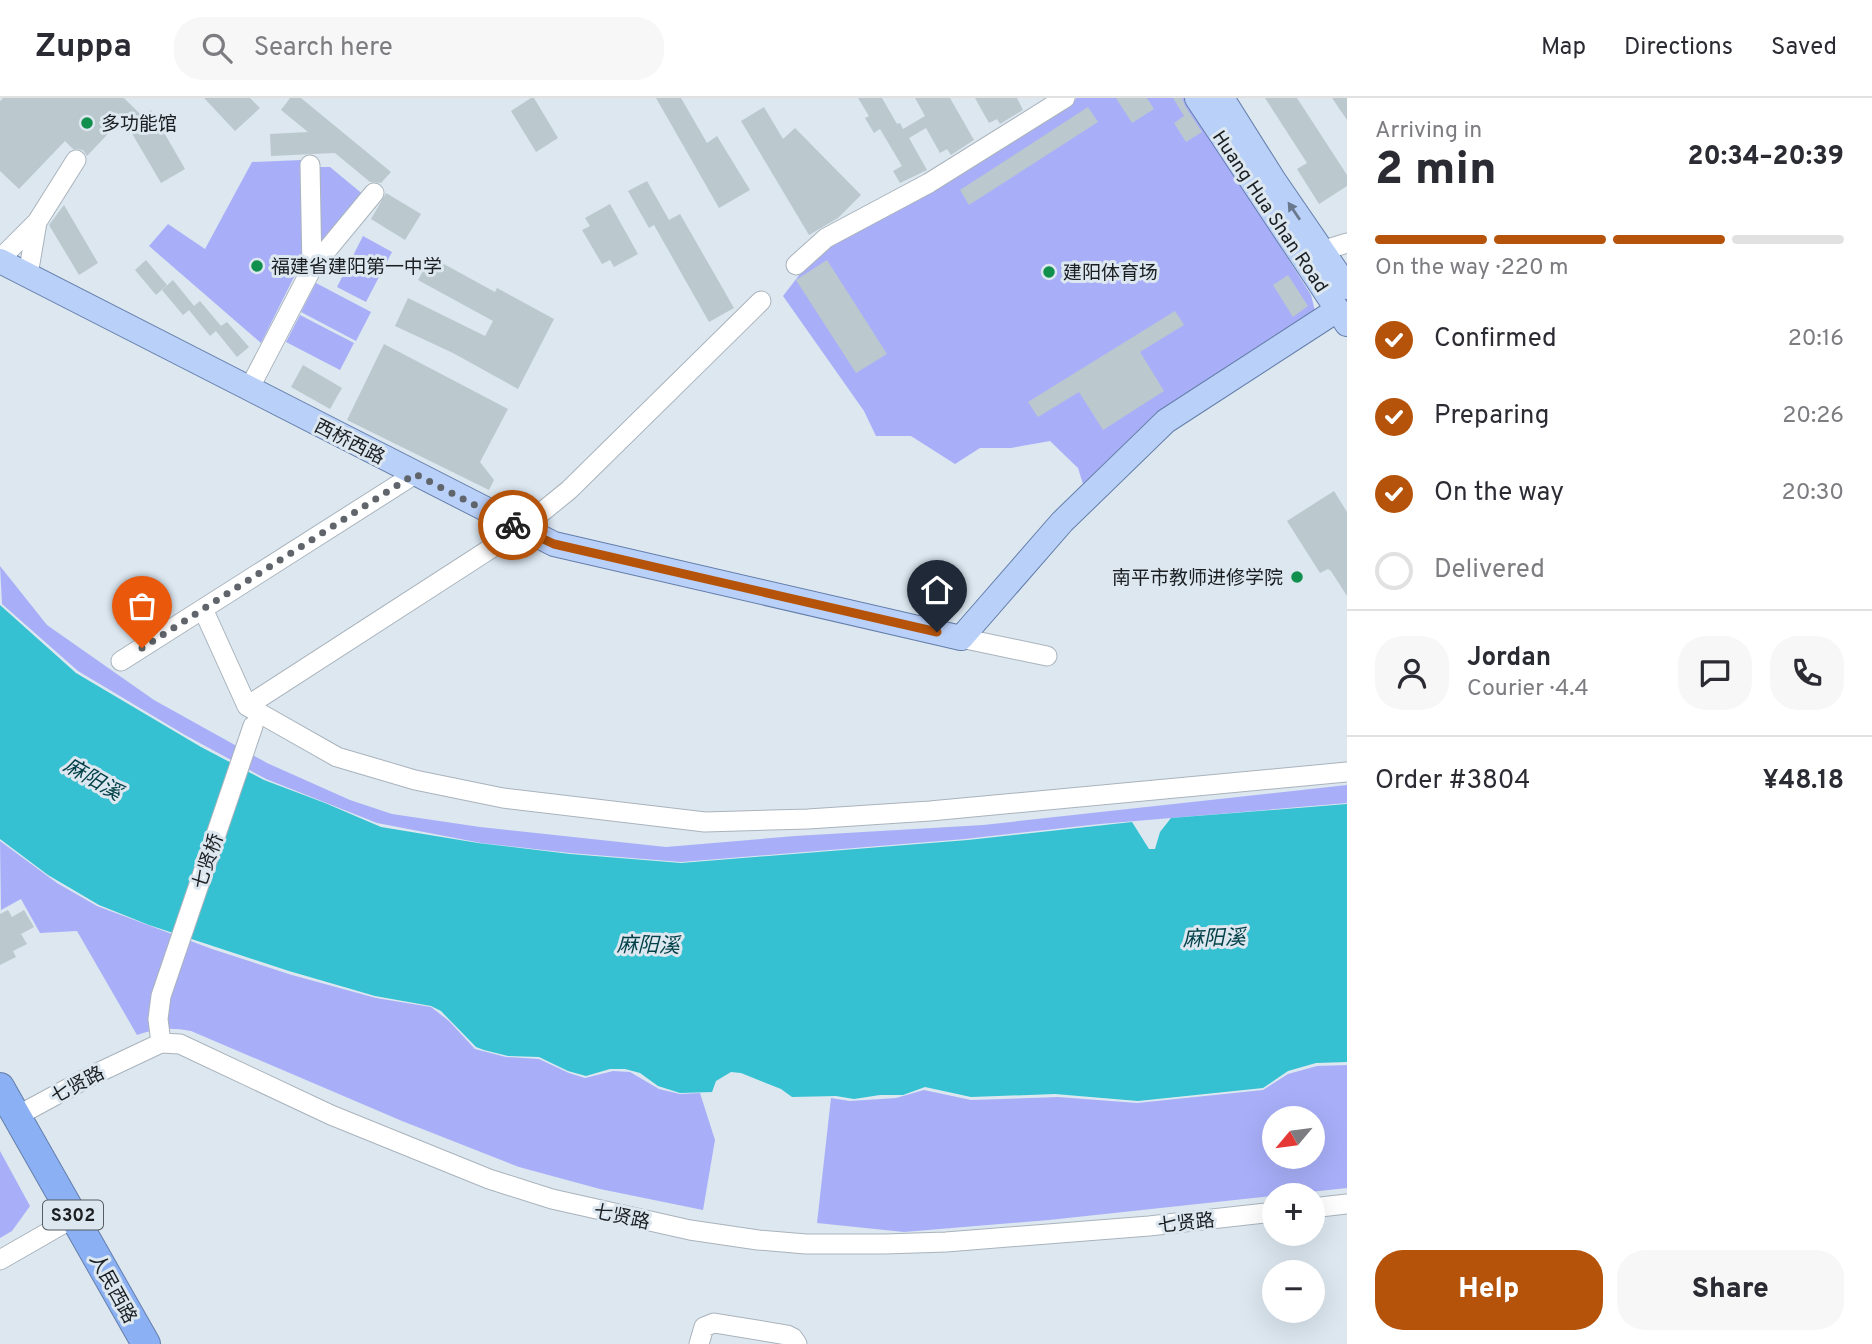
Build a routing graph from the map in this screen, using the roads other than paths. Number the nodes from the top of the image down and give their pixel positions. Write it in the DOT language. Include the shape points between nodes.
graph roads {
  1 [pos="1065,98"];
  2 [pos="1197,98"];
  3 [pos="1222,98"];
  4 [pos="76,160"];
  5 [pos="310,165"];
  6 [pos="374,193"];
  7 [pos="37,222"];
  8 [pos="1347,232"];
  9 [pos="1334,247"];
  10 [pos="0,260"];
  11 [pos="796,265"];
  12 [pos="312,268"];
  13 [pos="28,275"];
  14 [pos="1347,287"];
  15 [pos="761,301"];
  16 [pos="1342,317"];
  17 [pos="249,389"];
  18 [pos="415,474"];
  19 [pos="521,529"];
  20 [pos="203,609"];
  21 [pos="961,638"];
  22 [pos="1047,656"];
  23 [pos="121,661"];
  24 [pos="247,706"];
  25 [pos="253,726"];
  26 [pos="1347,772"];
  27 [pos="162,1043"];
  28 [pos="0,1087"];
  29 [pos="9,1116"];
  30 [pos="1347,1204"];
  31 [pos="1325,1207"];
  32 [pos="1262,1213"];
  33 [pos="61,1225"];
  34 [pos="0,1260"];
  35 [pos="128,1344"];
  36 [pos="146,1344"];
  37 [pos="699,1344"];
  38 [pos="797,1344"];
  1 -- 11 [label="street" via="929,183 826,238"];
  2 -- 16 [label="main road, Huang Hua Shan Road"];
  9 -- 3 [label="main road, Huang Hua Shan Road, one-way"];
  4 -- 7 [label="street"];
  5 -- 12 [label="street"];
  6 -- 12 [label="street"];
  7 -- 10 [label="street"];
  7 -- 13 [label="street"];
  8 -- 9 [label="street"];
  9 -- 14 [label="main road, Huang Hua Shan Road"];
  10 -- 13 [label="main road, 西桥西路"];
  12 -- 17 [label="street"];
  13 -- 17 [label="main road, 西桥西路"];
  15 -- 19 [label="street" via="569,490"];
  16 -- 21 [label="main road" via="1166,421 1062,522"];
  17 -- 18 [label="main road, 西桥西路"];
  18 -- 19 [label="main road, 西桥西路"];
  18 -- 20 [label="street"];
  19 -- 21 [label="main road, 西桥西路" via="554,544"];
  19 -- 24 [label="street"];
  20 -- 23 [label="street"];
  20 -- 24 [label="street"];
  21 -- 22 [label="street"];
  24 -- 26 [label="street" via="337,757 415,780 503,798 705,822 930,811"];
  25 -- 27 [label="street, 七贤桥" via="161,996"];
  27 -- 29 [label="street, 七贤路"];
  27 -- 32 [label="street, 七贤路" via="180,1044 331,1115 489,1179 575,1205 690,1230 806,1244 946,1242"];
  28 -- 29 [label="highway, 人民西路 / S302"];
  29 -- 33 [label="highway, 人民西路 / S302"];
  29 -- 36 [label="highway, 人民西路 / S302"];
  30 -- 31 [label="street"];
  33 -- 34 [label="street"];
  33 -- 35 [label="highway, 人民西路 / S302"];
  37 -- 38 [label="street" via="704,1327 714,1323 787,1335"];
}
